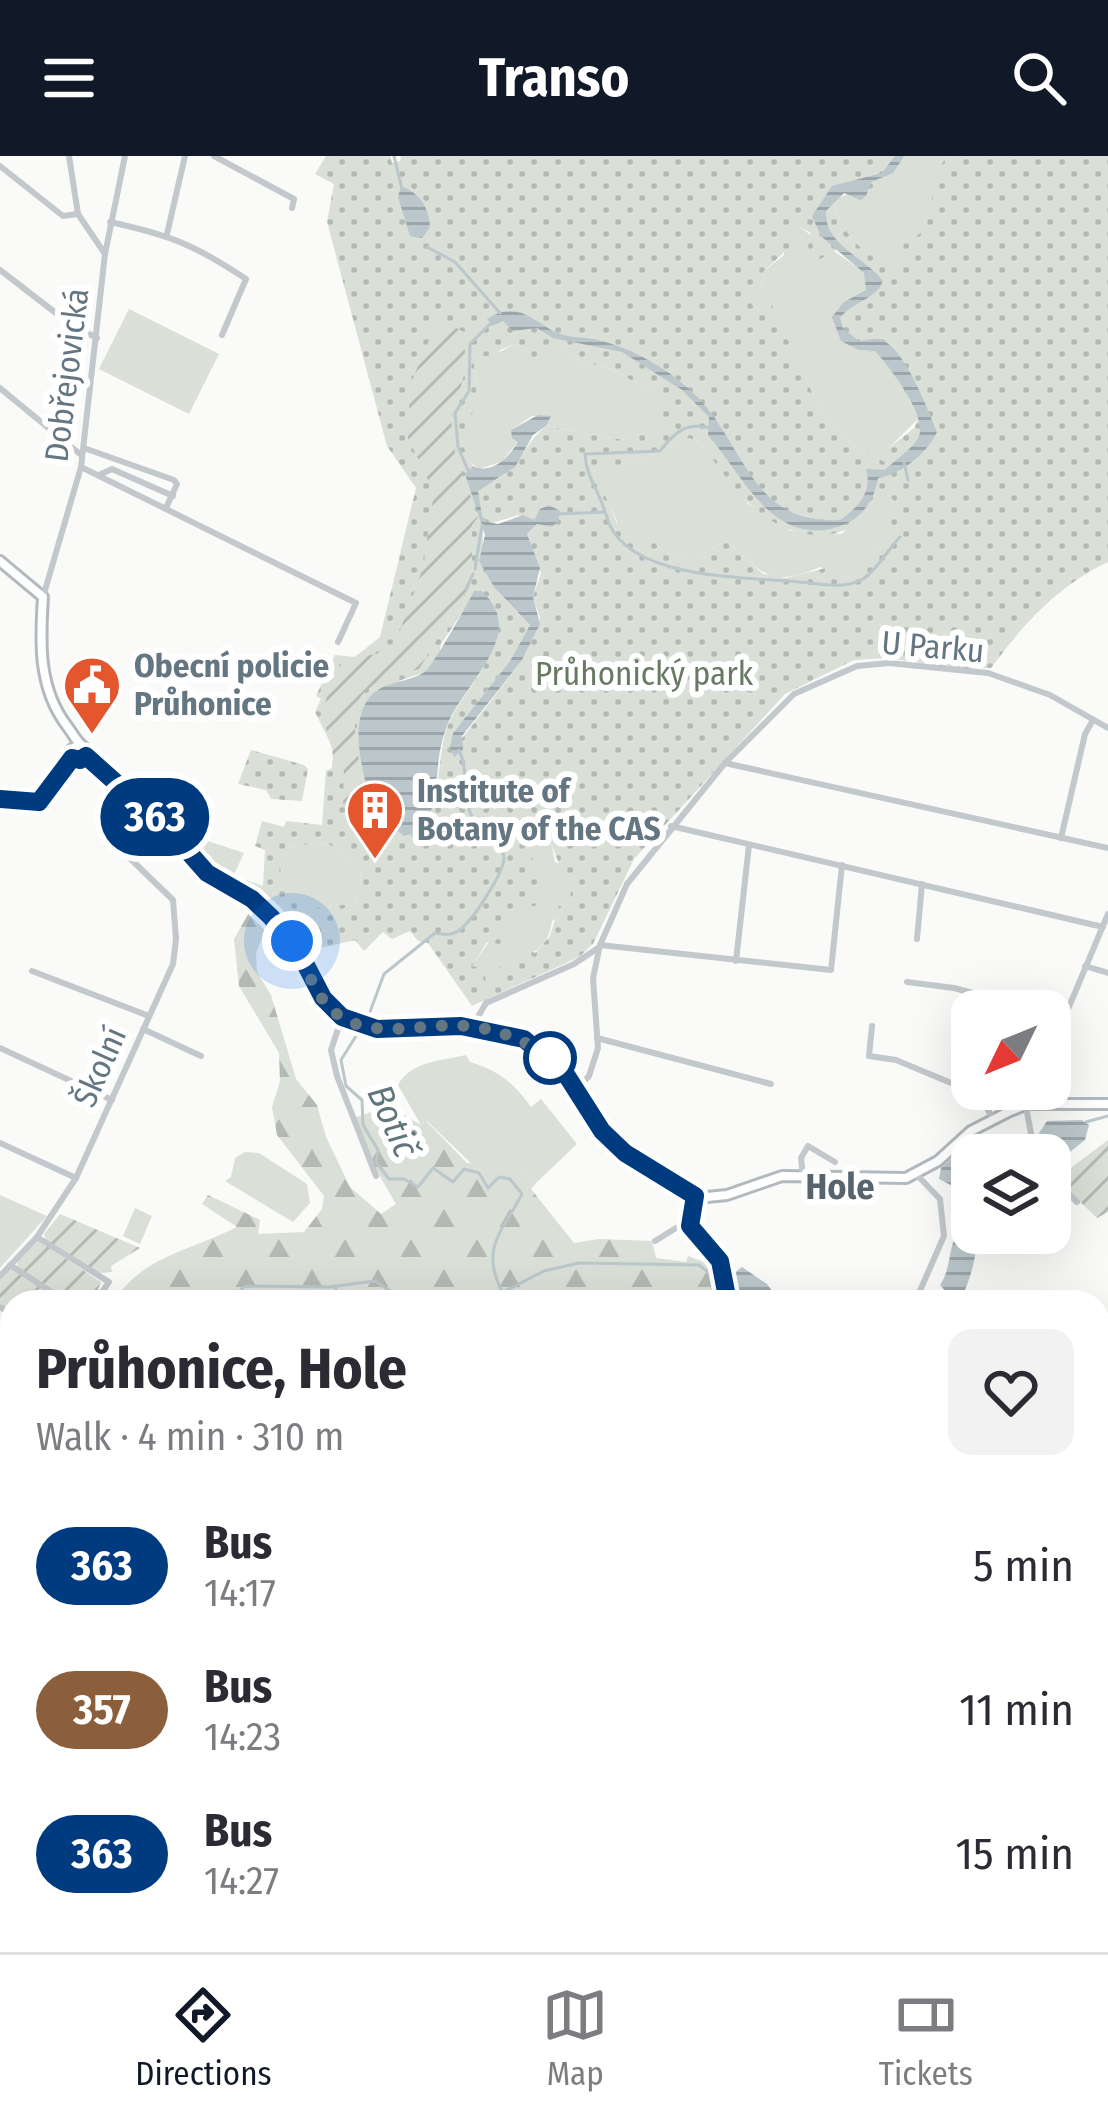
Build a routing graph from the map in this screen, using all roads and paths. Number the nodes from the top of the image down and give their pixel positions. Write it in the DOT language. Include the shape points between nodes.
graph roads {
  1 [pos="69,156"];
  2 [pos="125,156"];
  3 [pos="185,156"];
  4 [pos="214,156"];
  5 [pos="0,166"];
  6 [pos="292,208"];
  7 [pos="78,214"];
  8 [pos="110,223"];
  9 [pos="167,234"];
  10 [pos="105,254"];
  11 [pos="0,270"];
  12 [pos="222,335"];
  13 [pos="97,338"];
  14 [pos="0,388"];
  15 [pos="83,452"];
  16 [pos="81,467"];
  17 [pos="98,476"];
  18 [pos="172,496"];
  19 [pos="166,508"];
  20 [pos="0,561"];
  21 [pos="43,597"];
  22 [pos="338,642"];
  23 [pos="1094,719"];
  24 [pos="1108,728"];
  25 [pos="78,745"];
  26 [pos="86,756"];
  27 [pos="72,758"];
  28 [pos="725,763"];
  29 [pos="0,799"];
  30 [pos="671,826"];
  31 [pos="1061,838"];
  32 [pos="113,842"];
  33 [pos="749,845"];
  34 [pos="1108,848"];
  35 [pos="842,865"];
  36 [pos="922,884"];
  37 [pos="1108,914"];
  38 [pos="1102,927"];
  39 [pos="917,939"];
  40 [pos="600,945"];
  41 [pos="736,961"];
  42 [pos="1085,966"];
  43 [pos="32,971"];
  44 [pos="1108,973"];
  45 [pos="908,982"];
  46 [pos="961,990"];
  47 [pos="1071,1000"];
  48 [pos="149,1016"];
  49 [pos="342,1017"];
  50 [pos="872,1026"];
  51 [pos="472,1027"];
  52 [pos="143,1029"];
  53 [pos="597,1038"];
  54 [pos="0,1048"];
  55 [pos="201,1056"];
  56 [pos="772,1084"];
  57 [pos="576,1090"];
  58 [pos="112,1100"];
  59 [pos="1071,1104"];
  60 [pos="1108,1104"];
  61 [pos="1014,1110"];
  62 [pos="993,1119"];
  63 [pos="0,1143"];
  64 [pos="835,1162"];
  65 [pos="917,1175"];
  66 [pos="376,1176"];
  67 [pos="803,1176"];
  68 [pos="76,1178"];
  69 [pos="695,1196"];
  70 [pos="1071,1196"];
  71 [pos="1077,1202"];
  72 [pos="689,1220"];
  73 [pos="37,1237"];
  74 [pos="655,1240"];
  75 [pos="10,1265"];
  76 [pos="0,1276"];
  77 [pos="49,1290"];
  78 [pos="104,1290"];
  79 [pos="726,1290"];
  80 [pos="920,1290"];
  1 -- 7 [label="street"];
  2 -- 8 [label="street, Dobřejovická"];
  3 -- 9 [label="street"];
  4 -- 6 [label="street" via="294,199"];
  5 -- 7 [label="street" via="63,216"];
  7 -- 10 [label="street"];
  8 -- 9 [label="street"];
  8 -- 10 [label="street, Dobřejovická"];
  9 -- 12 [label="street" via="246,279"];
  10 -- 13 [label="street, Dobřejovická"];
  11 -- 13 [label="street"];
  13 -- 15 [label="street, Dobřejovická"];
  14 -- 15 [label="street"];
  15 -- 16 [label="street, Dobřejovická"];
  15 -- 18 [label="street" via="173,480"];
  16 -- 17 [label="street"];
  16 -- 21 [label="street, Dobřejovická"];
  17 -- 18 [label="street" via="112,469"];
  17 -- 19 [label="street"];
  18 -- 19 [label="street"];
  19 -- 22 [label="street" via="356,603"];
  20 -- 21 [label="street"];
  21 -- 25 [label="street" via="46,685"];
  23 -- 24 [label="street, U Parku"];
  23 -- 28 [label="street, U Parku" via="988,673 856,666 794,694"];
  23 -- 31 [label="street"];
  25 -- 26 [label="street"];
  25 -- 27 [label="street"];
  26 -- 27 [label="street"];
  26 -- 49 [label="street" via="207,873 271,917"];
  27 -- 29 [label="street" via="39,802"];
  28 -- 30 [label="street, U Parku"];
  28 -- 31 [label="street"];
  30 -- 33 [label="street"];
  30 -- 40 [label="street, U Parku" via="627,884"];
  31 -- 34 [label="street"];
  32 -- 48 [label="street, Školní" via="173,899 172,964"];
  33 -- 35 [label="street"];
  33 -- 41 [label="street"];
  35 -- 36 [label="street"];
  35 -- 41 [label="street" via="831,970"];
  36 -- 38 [label="street"];
  36 -- 39 [label="street"];
  37 -- 38 [label="street"];
  38 -- 42 [label="street"];
  40 -- 41 [label="street"];
  40 -- 51 [label="street" via="582,961 486,1003"];
  40 -- 53 [label="street, U Parku"];
  42 -- 44 [label="street"];
  42 -- 47 [label="street"];
  43 -- 48 [label="street"];
  45 -- 46 [label="street"];
  48 -- 52 [label="street, Školní"];
  49 -- 51 [label="street" via="371,1028"];
  49 -- 66 [label="street" via="332,1050 337,1076"];
  50 -- 62 [label="street" via="868,1056 980,1095"];
  51 -- 57 [label="street" via="524,1039"];
  52 -- 55 [label="street"];
  52 -- 58 [label="street, Školní"];
  53 -- 56 [label="street"];
  53 -- 57 [label="street" via="589,1076"];
  54 -- 58 [label="street"];
  57 -- 69 [label="street" via="625,1153"];
  58 -- 68 [label="street, Školní"];
  59 -- 60 [label="street"];
  61 -- 62 [label="street"];
  62 -- 65 [label="street"];
  63 -- 68 [label="street"];
  64 -- 67 [label="street" via="808,1146"];
  65 -- 67 [label="street"];
  65 -- 80 [label="street" via="940,1199 944,1236"];
  67 -- 69 [label="street"];
  68 -- 73 [label="street, Školní"];
  69 -- 72 [label="street"];
  70 -- 71 [label="street"];
  72 -- 74 [label="street"];
  72 -- 79 [label="street" via="720,1261"];
  73 -- 75 [label="street, Školní"];
  73 -- 78 [label="street" via="110,1282"];
  75 -- 76 [label="street, Školní"];
  75 -- 77 [label="street"];
}
